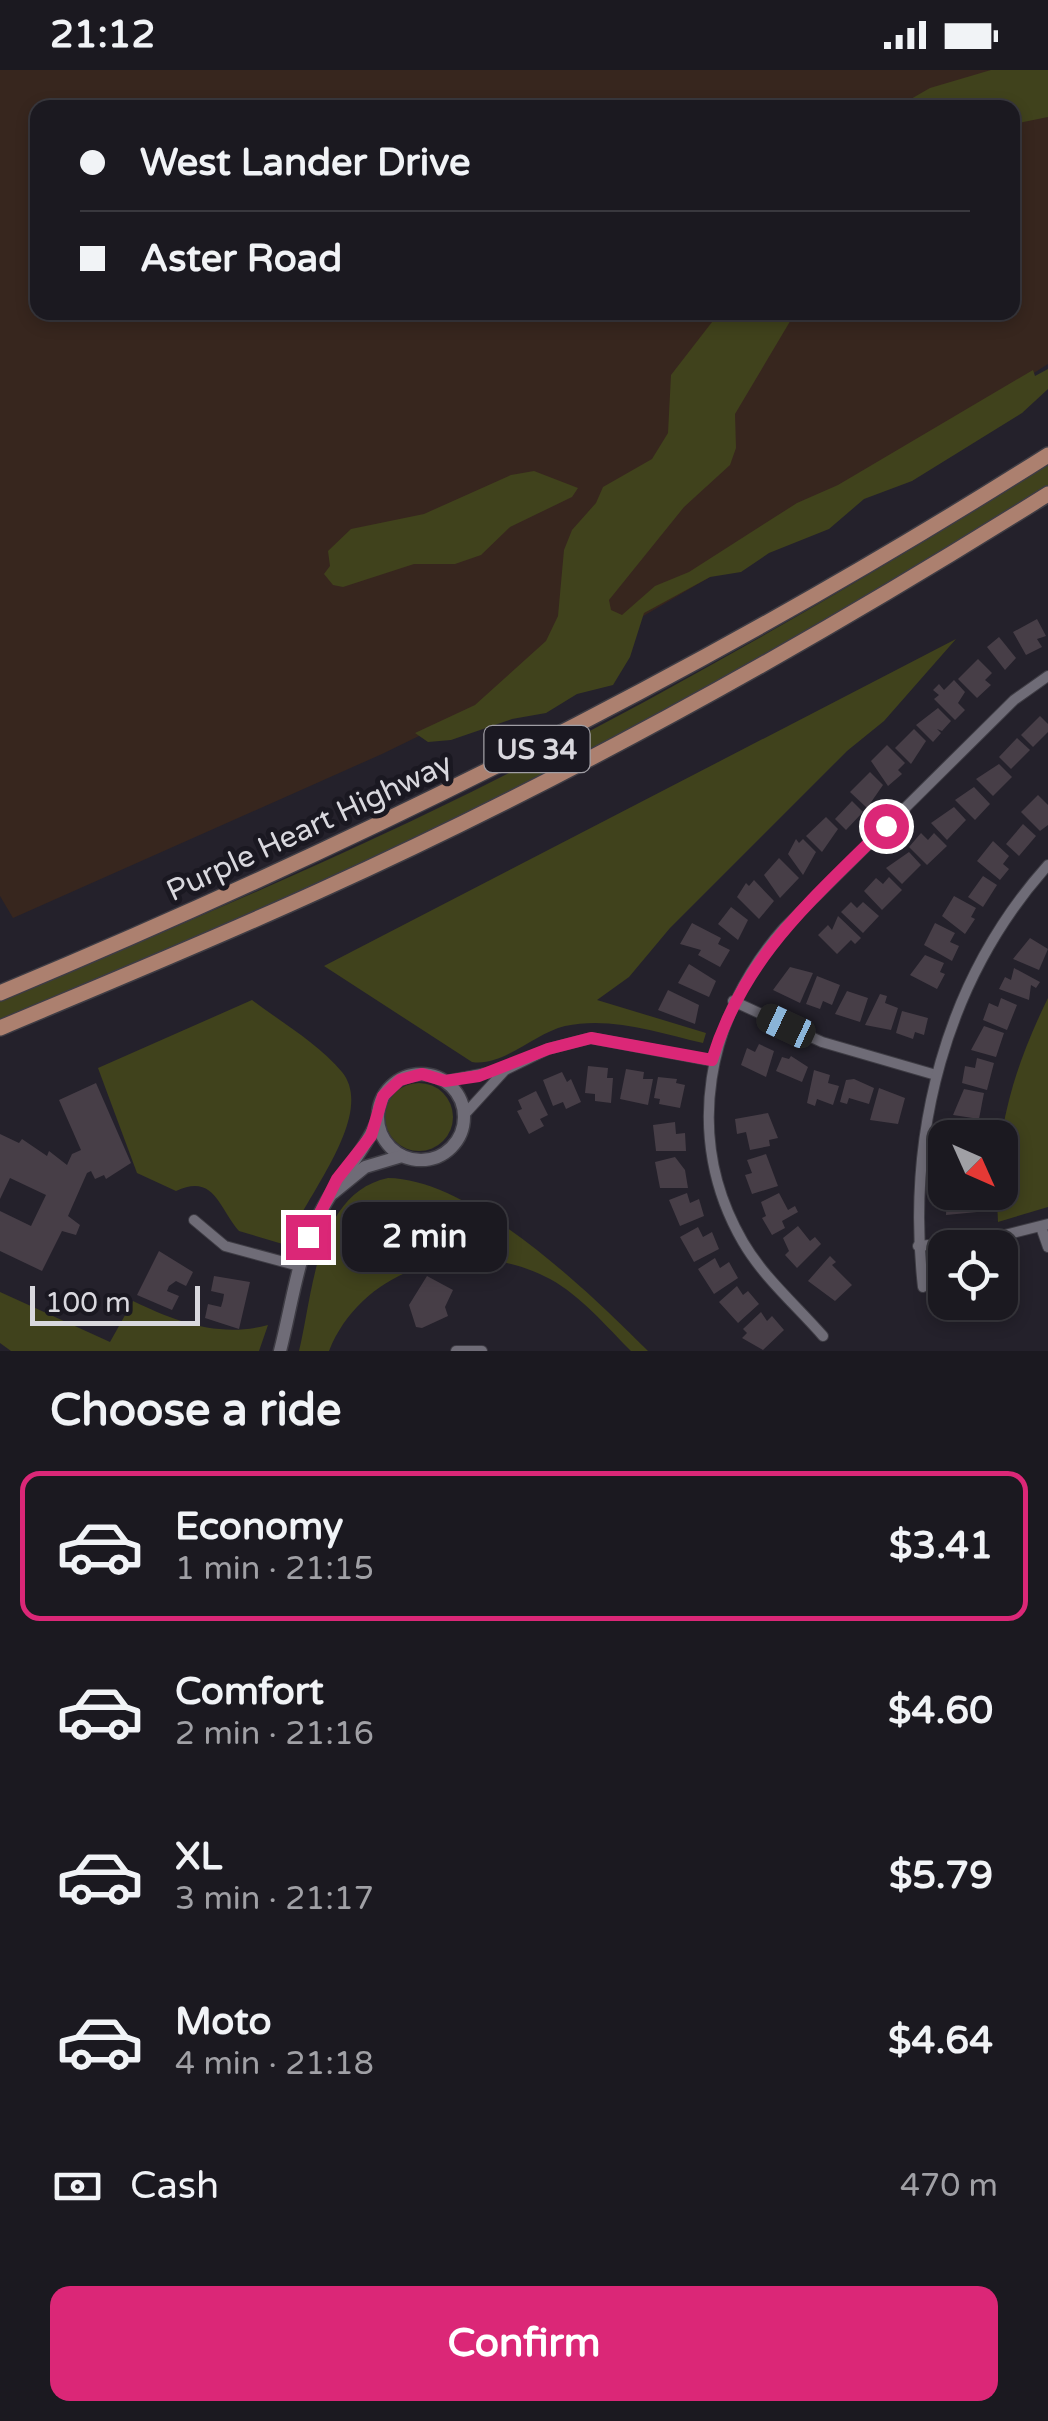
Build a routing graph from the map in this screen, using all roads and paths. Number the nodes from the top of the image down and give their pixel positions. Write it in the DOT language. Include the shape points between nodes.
graph roads {
  1 [pos="1048,454"];
  2 [pos="1048,494"];
  3 [pos="1048,676"];
  4 [pos="1048,865"];
  5 [pos="0,993"];
  6 [pos="734,1001"];
  7 [pos="0,1028"];
  8 [pos="712,1060"];
  9 [pos="507,1068"];
  10 [pos="936,1074"];
  11 [pos="445,1081"];
  12 [pos="464,1114"];
  13 [pos="378,1120"];
  14 [pos="402,1156"];
  15 [pos="331,1194"];
  16 [pos="194,1220"];
  17 [pos="1044,1225"];
  18 [pos="918,1246"];
  19 [pos="1048,1247"];
  20 [pos="299,1266"];
  21 [pos="923,1287"];
  22 [pos="823,1336"];
  23 [pos="280,1351"];
  24 [pos="456,1351"];
  25 [pos="482,1351"];
  1 -- 5 [label="main road, Purple Heart Highway / US 34" via="754,632 526,754 319,855"];
  2 -- 7 [label="main road, Purple Heart Highway / US 34" via="809,639 561,773 322,890"];
  3 -- 6 [label="street" via="1014,700 784,928"];
  4 -- 10 [label="street" via="976,970"];
  6 -- 8 [label="street"];
  6 -- 10 [label="street" via="822,1042"];
  8 -- 9 [label="street" via="591,1038"];
  8 -- 22 [label="street" via="709,1134 726,1208 762,1270"];
  9 -- 11 [label="street"];
  9 -- 12 [label="street"];
  10 -- 18 [label="street" via="922,1149"];
  11 -- 12 [label="street"];
  11 -- 13 [label="street" via="422,1074 400,1080 383,1096"];
  12 -- 14 [label="street" via="458,1139 440,1156"];
  13 -- 14 [label="street" via="384,1142"];
  13 -- 15 [label="street"];
  14 -- 15 [label="street" via="365,1168"];
  15 -- 20 [label="street"];
  16 -- 20 [label="street" via="224,1246"];
  17 -- 18 [label="street" via="985,1240"];
  17 -- 19 [label="street"];
  18 -- 21 [label="street"];
  20 -- 23 [label="street"];
  24 -- 25 [label="street"];
}
